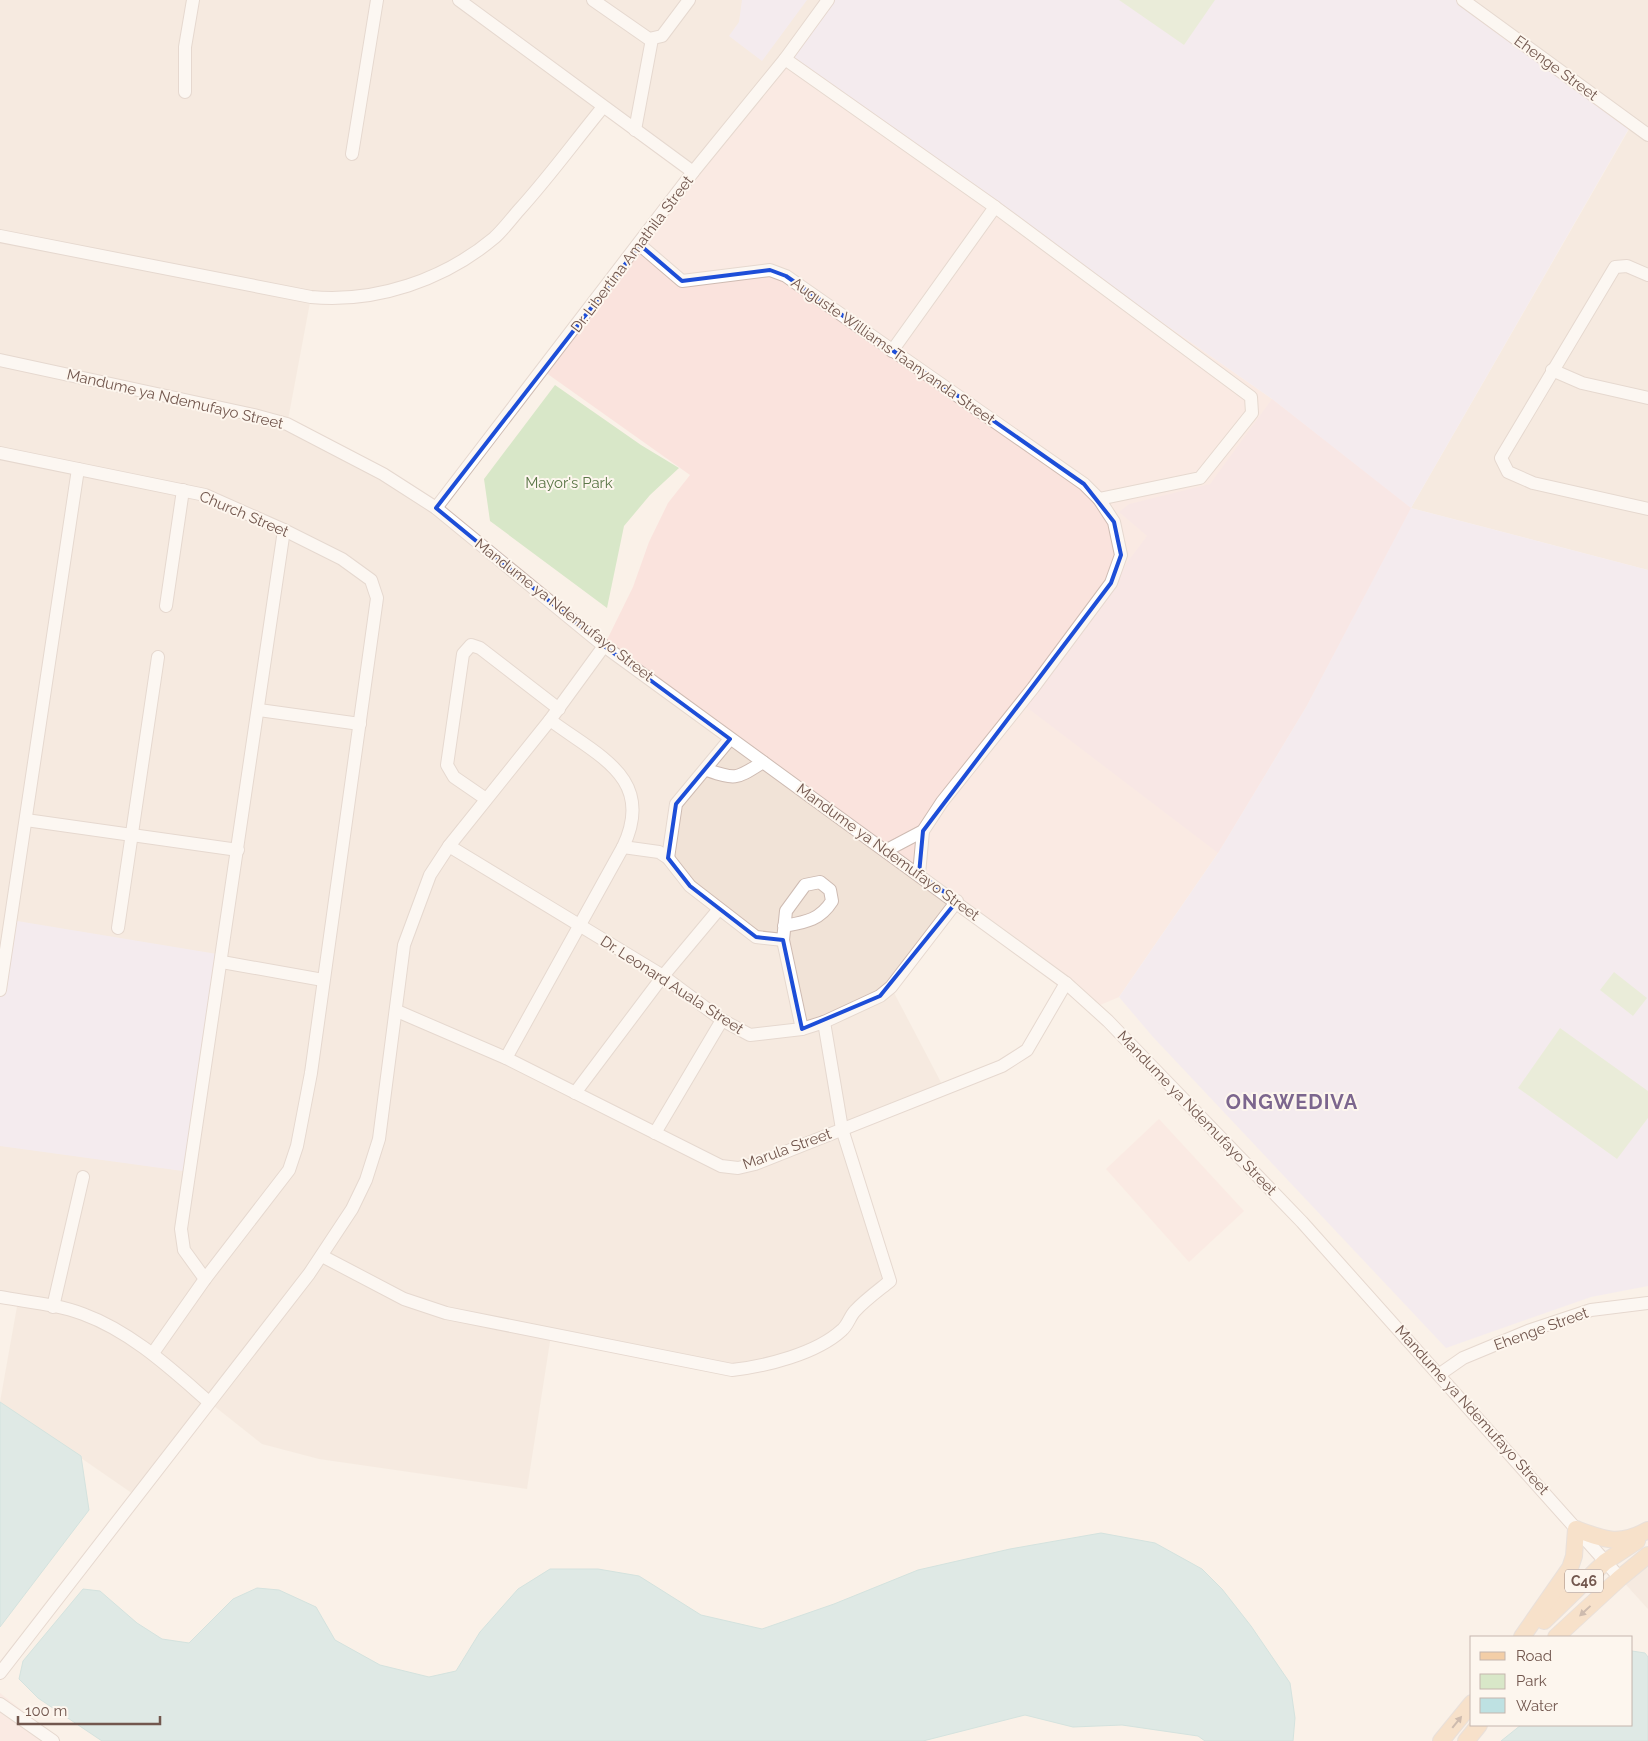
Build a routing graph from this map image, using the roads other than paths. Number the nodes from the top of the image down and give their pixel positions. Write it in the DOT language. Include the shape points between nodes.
graph roads {
  1 [pos="193,0"];
  2 [pos="377,0"];
  3 [pos="459,0"];
  4 [pos="593,0"];
  5 [pos="689,0"];
  6 [pos="828,0"];
  7 [pos="1464,0"];
  8 [pos="652,39"];
  9 [pos="785,59"];
  10 [pos="185,92"];
  11 [pos="603,107"];
  12 [pos="635,130"];
  13 [pos="1648,135"];
  14 [pos="352,154"];
  15 [pos="693,172"];
  16 [pos="995,207"];
  17 [pos="0,236"];
  18 [pos="640,245"];
  19 [pos="1648,275"];
  20 [pos="892,351"];
  21 [pos="0,360"];
  22 [pos="1552,370"];
  23 [pos="1648,398"];
  24 [pos="0,453"];
  25 [pos="78,469"];
  26 [pos="183,490"];
  27 [pos="1098,499"];
  28 [pos="436,508"];
  29 [pos="1648,509"];
  30 [pos="284,530"];
  31 [pos="166,606"];
  32 [pos="604,646"];
  33 [pos="158,657"];
  34 [pos="559,708"];
  35 [pos="259,710"];
  36 [pos="550,720"];
  37 [pos="360,724"];
  38 [pos="730,738"];
  39 [pos="763,762"];
  40 [pos="707,770"];
  41 [pos="486,799"];
  42 [pos="26,820"];
  43 [pos="923,830"];
  44 [pos="132,835"];
  45 [pos="449,846"];
  46 [pos="623,848"];
  47 [pos="238,850"];
  48 [pos="887,850"];
  49 [pos="668,858"];
  50 [pos="919,874"];
  51 [pos="957,901"];
  52 [pos="719,909"];
  53 [pos="578,926"];
  54 [pos="784,926"];
  55 [pos="118,928"];
  56 [pos="783,940"];
  57 [pos="4,942"];
  58 [pos="222,962"];
  59 [pos="663,976"];
  60 [pos="323,980"];
  61 [pos="1066,983"];
  62 [pos="0,990"];
  63 [pos="397,1011"];
  64 [pos="722,1020"];
  65 [pos="824,1022"];
  66 [pos="802,1029"];
  67 [pos="506,1058"];
  68 [pos="575,1093"];
  69 [pos="842,1129"];
  70 [pos="656,1133"];
  71 [pos="82,1177"];
  72 [pos="322,1256"];
  73 [pos="205,1279"];
  74 [pos="0,1297"];
  75 [pos="1648,1303"];
  76 [pos="53,1307"];
  77 [pos="153,1354"];
  78 [pos="1440,1374"];
  79 [pos="209,1402"];
  80 [pos="1576,1529"];
  81 [pos="1648,1530"];
  82 [pos="1648,1534"];
  83 [pos="1648,1555"];
  84 [pos="1605,1562"];
  85 [pos="1620,1578"];
  86 [pos="1523,1636"];
  87 [pos="1530,1636"];
  88 [pos="1557,1636"];
  89 [pos="0,1673"];
  90 [pos="0,1704"];
  91 [pos="1470,1705"];
  92 [pos="1478,1726"];
  93 [pos="53,1741"];
  94 [pos="1441,1741"];
  95 [pos="1466,1741"];
  1 -- 10 [label="street" via="186,47"];
  2 -- 14 [label="street"];
  3 -- 11 [label="street"];
  4 -- 8 [label="street" via="644,37"];
  5 -- 8 [label="street" via="662,36"];
  6 -- 9 [label="street, Dr. Libertina Amathila Street"];
  7 -- 13 [label="street, Ehenge Street"];
  8 -- 12 [label="street"];
  9 -- 15 [label="street, Dr. Libertina Amathila Street"];
  9 -- 16 [label="street"];
  11 -- 12 [label="street"];
  11 -- 17 [label="street" via="537,190 494,237 457,264 424,281 354,298 311,297"];
  12 -- 15 [label="street"];
  15 -- 18 [label="street, Dr. Libertina Amathila Street"];
  16 -- 20 [label="street"];
  16 -- 27 [label="street" via="1251,397 1252,413 1200,478"];
  18 -- 20 [label="street, Auguste Williams Taanyanda Street" via="682,281 764,271 781,273"];
  18 -- 28 [label="street, Dr. Libertina Amathila Street"];
  19 -- 22 [label="street" via="1628,266 1615,267"];
  20 -- 27 [label="street, Auguste Williams Taanyanda Street" via="1084,484"];
  21 -- 28 [label="street, Mandume ya Ndemufayo Street" via="254,414 287,424 383,474"];
  22 -- 23 [label="street" via="1582,383"];
  22 -- 29 [label="street" via="1500,458 1508,472 1533,484"];
  24 -- 25 [label="street, Church Street"];
  25 -- 26 [label="street, Church Street"];
  25 -- 42 [label="street"];
  26 -- 30 [label="street, Church Street" via="205,495"];
  26 -- 31 [label="street"];
  27 -- 43 [label="street, Auguste Williams Taanyanda Street" via="1114,522 1121,555 1111,583"];
  28 -- 32 [label="street, Mandume ya Ndemufayo Street"];
  30 -- 35 [label="street"];
  30 -- 37 [label="street, Church Street" via="359,570 371,580 377,598"];
  32 -- 34 [label="street"];
  32 -- 38 [label="street, Mandume ya Ndemufayo Street"];
  33 -- 44 [label="street"];
  34 -- 36 [label="street"];
  34 -- 41 [label="street" via="480,648 471,645 463,654 447,765 454,776"];
  35 -- 37 [label="street"];
  35 -- 47 [label="street"];
  36 -- 41 [label="street"];
  36 -- 46 [label="street" via="624,777 632,796 634,818"];
  37 -- 60 [label="street"];
  38 -- 39 [label="street, Mandume ya Ndemufayo Street"];
  38 -- 40 [label="street"];
  39 -- 40 [label="street" via="739,777 729,778"];
  39 -- 48 [label="street, Mandume ya Ndemufayo Street"];
  40 -- 49 [label="street" via="690,784 676,804"];
  41 -- 45 [label="street"];
  42 -- 44 [label="street"];
  42 -- 57 [label="street"];
  43 -- 48 [label="street"];
  43 -- 50 [label="street"];
  44 -- 47 [label="street"];
  44 -- 55 [label="street"];
  45 -- 53 [label="street, Dr. Leonard Auala Street"];
  45 -- 63 [label="street" via="430,875 404,945"];
  46 -- 49 [label="street" via="659,852"];
  46 -- 53 [label="street"];
  47 -- 58 [label="street"];
  48 -- 50 [label="street, Mandume ya Ndemufayo Street"];
  49 -- 52 [label="street" via="690,886"];
  50 -- 51 [label="street, Mandume ya Ndemufayo Street"];
  51 -- 61 [label="street, Mandume ya Ndemufayo Street"];
  51 -- 65 [label="street, Dr. Leonard Auala Street" via="891,987 880,996"];
  52 -- 56 [label="street" via="756,937"];
  52 -- 59 [label="street"];
  53 -- 59 [label="street, Dr. Leonard Auala Street"];
  53 -- 67 [label="street"];
  54 -- 56 [label="street"];
  56 -- 66 [label="street"];
  57 -- 62 [label="street"];
  58 -- 60 [label="street"];
  58 -- 73 [label="street" via="181,1229 184,1250"];
  59 -- 64 [label="street, Dr. Leonard Auala Street"];
  59 -- 68 [label="street"];
  60 -- 73 [label="street" via="311,1073 297,1146 288,1170"];
  61 -- 69 [label="street, Marula Street" via="1027,1050 994,1070"];
  61 -- 78 [label="street, Mandume ya Ndemufayo Street" via="1108,1021 1302,1222"];
  63 -- 67 [label="street, Marula Street"];
  63 -- 72 [label="street" via="379,1139 366,1180 352,1209"];
  64 -- 66 [label="street, Dr. Leonard Auala Street" via="750,1035"];
  64 -- 70 [label="street"];
  65 -- 66 [label="street, Dr. Leonard Auala Street"];
  65 -- 69 [label="street"];
  67 -- 68 [label="street, Marula Street"];
  68 -- 70 [label="street, Marula Street"];
  69 -- 70 [label="street, Marula Street" via="756,1164 738,1168 721,1166"];
  69 -- 72 [label="street" via="890,1281 855,1310 842,1330 787,1359 761,1366 732,1370 446,1314 404,1299"];
  71 -- 76 [label="street"];
  72 -- 79 [label="street"];
  73 -- 77 [label="street"];
  74 -- 76 [label="street"];
  75 -- 78 [label="street, Ehenge Street" via="1582,1313 1528,1331 1463,1358"];
  76 -- 77 [label="street" via="111,1326"];
  77 -- 79 [label="street"];
  78 -- 80 [label="street, Mandume ya Ndemufayo Street"];
  79 -- 89 [label="street"];
  80 -- 81 [label="main road" via="1617,1542"];
  80 -- 84 [label="street, Mandume ya Ndemufayo Street"];
  80 -- 86 [label="main road" via="1570,1568"];
  82 -- 84 [label="main road, C46"];
  83 -- 85 [label="main road, C46"];
  84 -- 85 [label="street, Mandume ya Ndemufayo Street"];
  84 -- 87 [label="main road, C46"];
  85 -- 88 [label="main road, C46, one-way"];
  90 -- 93 [label="street"];
  94 -- 91 [label="main road, one-way"];
  92 -- 95 [label="main road"];
}
